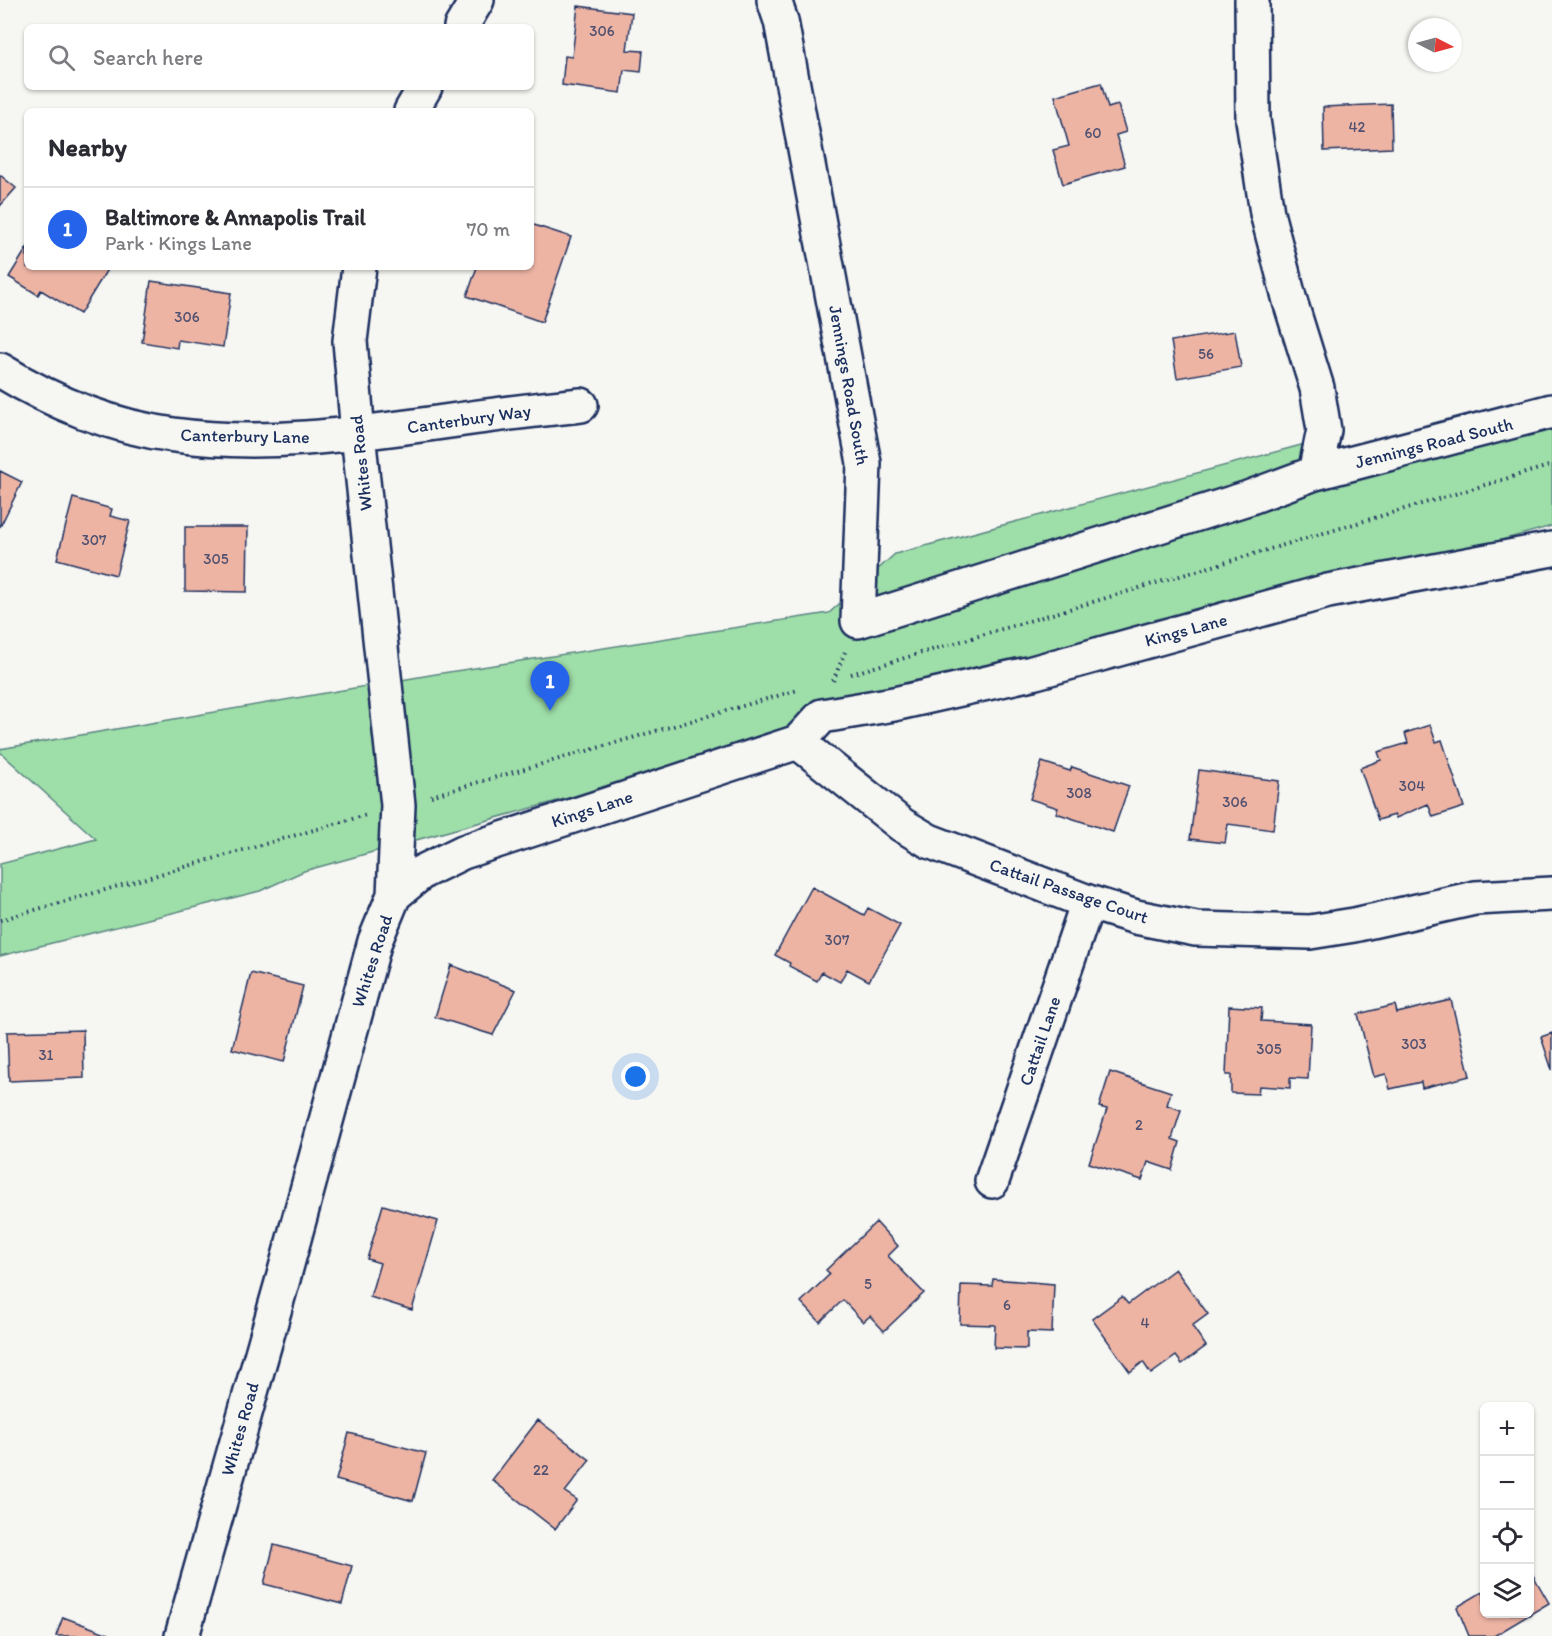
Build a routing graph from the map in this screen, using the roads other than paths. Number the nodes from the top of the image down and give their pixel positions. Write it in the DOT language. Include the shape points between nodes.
graph roads {
  1 [pos="477,0"];
  2 [pos="774,0"];
  3 [pos="1252,0"];
  4 [pos="463,24"];
  5 [pos="423,90"];
  6 [pos="413,108"];
  7 [pos="359,270"];
  8 [pos="0,370"];
  9 [pos="581,405"];
  10 [pos="1552,411"];
  11 [pos="358,434"];
  12 [pos="1315,473"];
  13 [pos="1552,549"];
  14 [pos="798,742"];
  15 [pos="1552,894"];
  16 [pos="394,895"];
  17 [pos="1088,902"];
  18 [pos="992,1181"];
  19 [pos="182,1636"];
  1 -- 4 [label="street"];
  2 -- 12 [label="street, Jennings Road South" via="864,463 858,621 1248,498"];
  3 -- 12 [label="street" via="1253,120 1267,213 1317,388 1324,430"];
  5 -- 6 [label="street"];
  7 -- 11 [label="street, Whites Road" via="350,341"];
  8 -- 11 [label="street, Canterbury Lane" via="47,397 109,419 172,435 284,440"];
  9 -- 11 [label="street, Canterbury Way"];
  10 -- 12 [label="street, Jennings Road South"];
  11 -- 16 [label="street, Whites Road" via="398,806"];
  13 -- 14 [label="street, Kings Lane" via="1328,591 1032,673 822,716"];
  14 -- 16 [label="street, Kings Lane" via="463,852 422,872"];
  14 -- 17 [label="street, Cattail Passage Court" via="929,842"];
  15 -- 17 [label="street, Cattail Passage Court" via="1475,898 1310,932 1196,929"];
  16 -- 19 [label="street, Whites Road" via="375,941"];
  17 -- 18 [label="street, Cattail Lane"];
}
